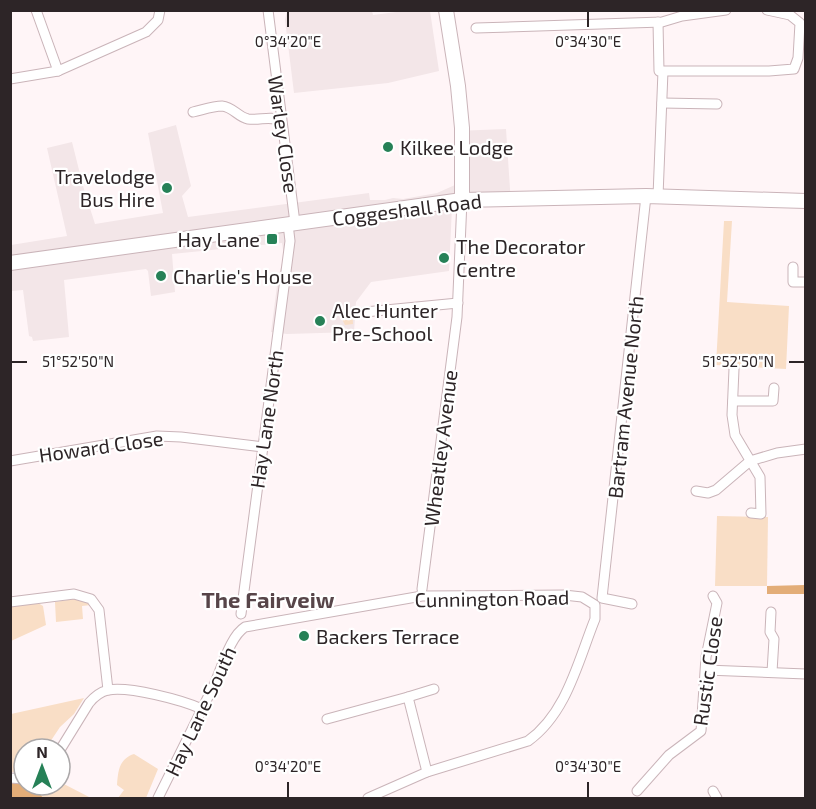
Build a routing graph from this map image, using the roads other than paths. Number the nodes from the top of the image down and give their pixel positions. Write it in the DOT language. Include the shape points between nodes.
graph roads {
  1 [pos="36,10"];
  2 [pos="268,10"];
  3 [pos="446,10"];
  4 [pos="726,10"];
  5 [pos="767,10"];
  6 [pos="159,15"];
  7 [pos="658,22"];
  8 [pos="476,28"];
  9 [pos="58,71"];
  10 [pos="659,71"];
  11 [pos="10,79"];
  12 [pos="663,103"];
  13 [pos="717,104"];
  14 [pos="193,112"];
  15 [pos="281,121"];
  16 [pos="652,196"];
  17 [pos="462,200"];
  18 [pos="806,201"];
  19 [pos="292,223"];
  20 [pos="10,263"];
  21 [pos="793,267"];
  22 [pos="806,282"];
  23 [pos="458,303"];
  24 [pos="365,312"];
  25 [pos="734,369"];
  26 [pos="774,388"];
  27 [pos="733,401"];
  28 [pos="263,447"];
  29 [pos="806,450"];
  30 [pos="10,461"];
  31 [pos="750,461"];
  32 [pos="696,491"];
  33 [pos="751,513"];
  34 [pos="422,589"];
  35 [pos="713,596"];
  36 [pos="10,602"];
  37 [pos="632,604"];
  38 [pos="771,612"];
  39 [pos="241,614"];
  40 [pos="245,627"];
  41 [pos="706,670"];
  42 [pos="772,672"];
  43 [pos="806,674"];
  44 [pos="434,689"];
  45 [pos="108,690"];
  46 [pos="408,697"];
  47 [pos="202,709"];
  48 [pos="327,719"];
  49 [pos="68,737"];
  50 [pos="427,772"];
  51 [pos="636,791"];
  52 [pos="158,798"];
  53 [pos="368,798"];
  1 -- 9 [label="street"];
  2 -- 15 [label="street, Warley Close"];
  3 -- 17 [label="main road" via="462,128"];
  4 -- 7 [label="street"];
  5 -- 12 [label="street, Bartram Avenue North" via="790,15 800,23 794,69 663,71"];
  6 -- 9 [label="street" via="146,32"];
  7 -- 8 [label="street"];
  7 -- 10 [label="street"];
  9 -- 11 [label="street"];
  12 -- 13 [label="street"];
  12 -- 16 [label="street, Bartram Avenue North"];
  14 -- 15 [label="street" via="224,106 242,117"];
  15 -- 19 [label="street, Warley Close"];
  16 -- 17 [label="main road, Coggeshall Road"];
  16 -- 18 [label="main road, Coggeshall Road"];
  16 -- 37 [label="street, Bartram Avenue North" via="602,598"];
  17 -- 19 [label="main road, Coggeshall Road"];
  17 -- 23 [label="street, Wheatley Avenue"];
  19 -- 20 [label="main road, Coggeshall Road"];
  19 -- 28 [label="street, Hay Lane North"];
  21 -- 22 [label="street" via="793,282"];
  23 -- 24 [label="street"];
  23 -- 34 [label="street, Wheatley Avenue"];
  25 -- 27 [label="street"];
  26 -- 27 [label="street" via="773,401"];
  27 -- 31 [label="street" via="735,435"];
  28 -- 30 [label="street, Howard Close" via="157,436"];
  28 -- 39 [label="street, Hay Lane North"];
  29 -- 31 [label="street"];
  31 -- 32 [label="street" via="716,490"];
  31 -- 33 [label="street" via="759,472 762,488 761,514"];
  35 -- 41 [label="street, Rustic Close" via="717,603"];
  36 -- 45 [label="street" via="74,594 91,599 99,610"];
  38 -- 42 [label="street"];
  40 -- 47 [label="street, Hay Lane South" via="236,634"];
  40 -- 50 [label="street, Cunnington Road" via="422,596 564,595 582,597 594,605 594,619 562,702 540,732 528,741"];
  41 -- 42 [label="street"];
  41 -- 51 [label="street, Rustic Close" via="701,731 669,755"];
  42 -- 43 [label="street"];
  44 -- 46 [label="street"];
  45 -- 47 [label="street" via="166,697"];
  45 -- 49 [label="street" via="94,697"];
  46 -- 48 [label="street"];
  46 -- 50 [label="street"];
  47 -- 52 [label="street, Hay Lane South"];
  50 -- 53 [label="street"];
}
